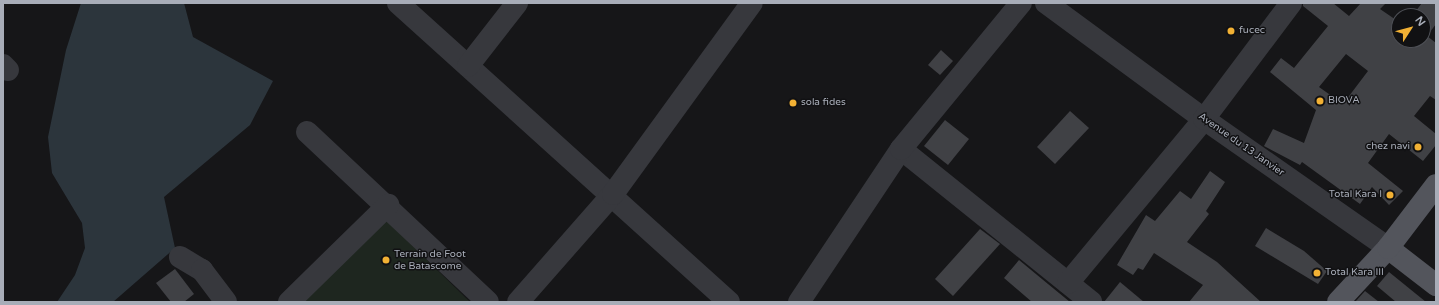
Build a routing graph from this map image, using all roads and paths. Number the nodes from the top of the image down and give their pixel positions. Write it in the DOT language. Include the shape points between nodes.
graph roads {
  1 [pos="398,3"];
  2 [pos="517,3"];
  3 [pos="752,3"];
  4 [pos="1021,3"];
  5 [pos="1046,3"];
  6 [pos="1291,3"];
  7 [pos="468,66"];
  8 [pos="1204,119"];
  9 [pos="307,132"];
  10 [pos="901,149"];
  11 [pos="1436,185"];
  12 [pos="613,194"];
  13 [pos="388,205"];
  14 [pos="1388,248"];
  15 [pos="180,257"];
  16 [pos="1068,283"];
  17 [pos="1436,285"];
  18 [pos="226,302"];
  19 [pos="288,302"];
  20 [pos="488,302"];
  21 [pos="518,302"];
  22 [pos="729,302"];
  23 [pos="799,302"];
  24 [pos="1091,302"];
  25 [pos="1338,302"];
  1 -- 7 [label="street"];
  2 -- 7 [label="street"];
  3 -- 12 [label="street"];
  4 -- 10 [label="street"];
  5 -- 8 [label="street, Avenue du 13 Janvier"];
  6 -- 8 [label="street"];
  7 -- 12 [label="street"];
  8 -- 14 [label="street, Avenue du 13 Janvier"];
  8 -- 16 [label="street"];
  9 -- 13 [label="street"];
  10 -- 16 [label="street"];
  10 -- 23 [label="street"];
  11 -- 14 [label="main road"];
  12 -- 21 [label="street"];
  12 -- 22 [label="street"];
  13 -- 19 [label="street"];
  13 -- 20 [label="street"];
  14 -- 17 [label="main road, Avenue du 13 Janvier"];
  14 -- 25 [label="main road"];
  15 -- 18 [label="street" via="202,270"];
  16 -- 24 [label="street"];
}
